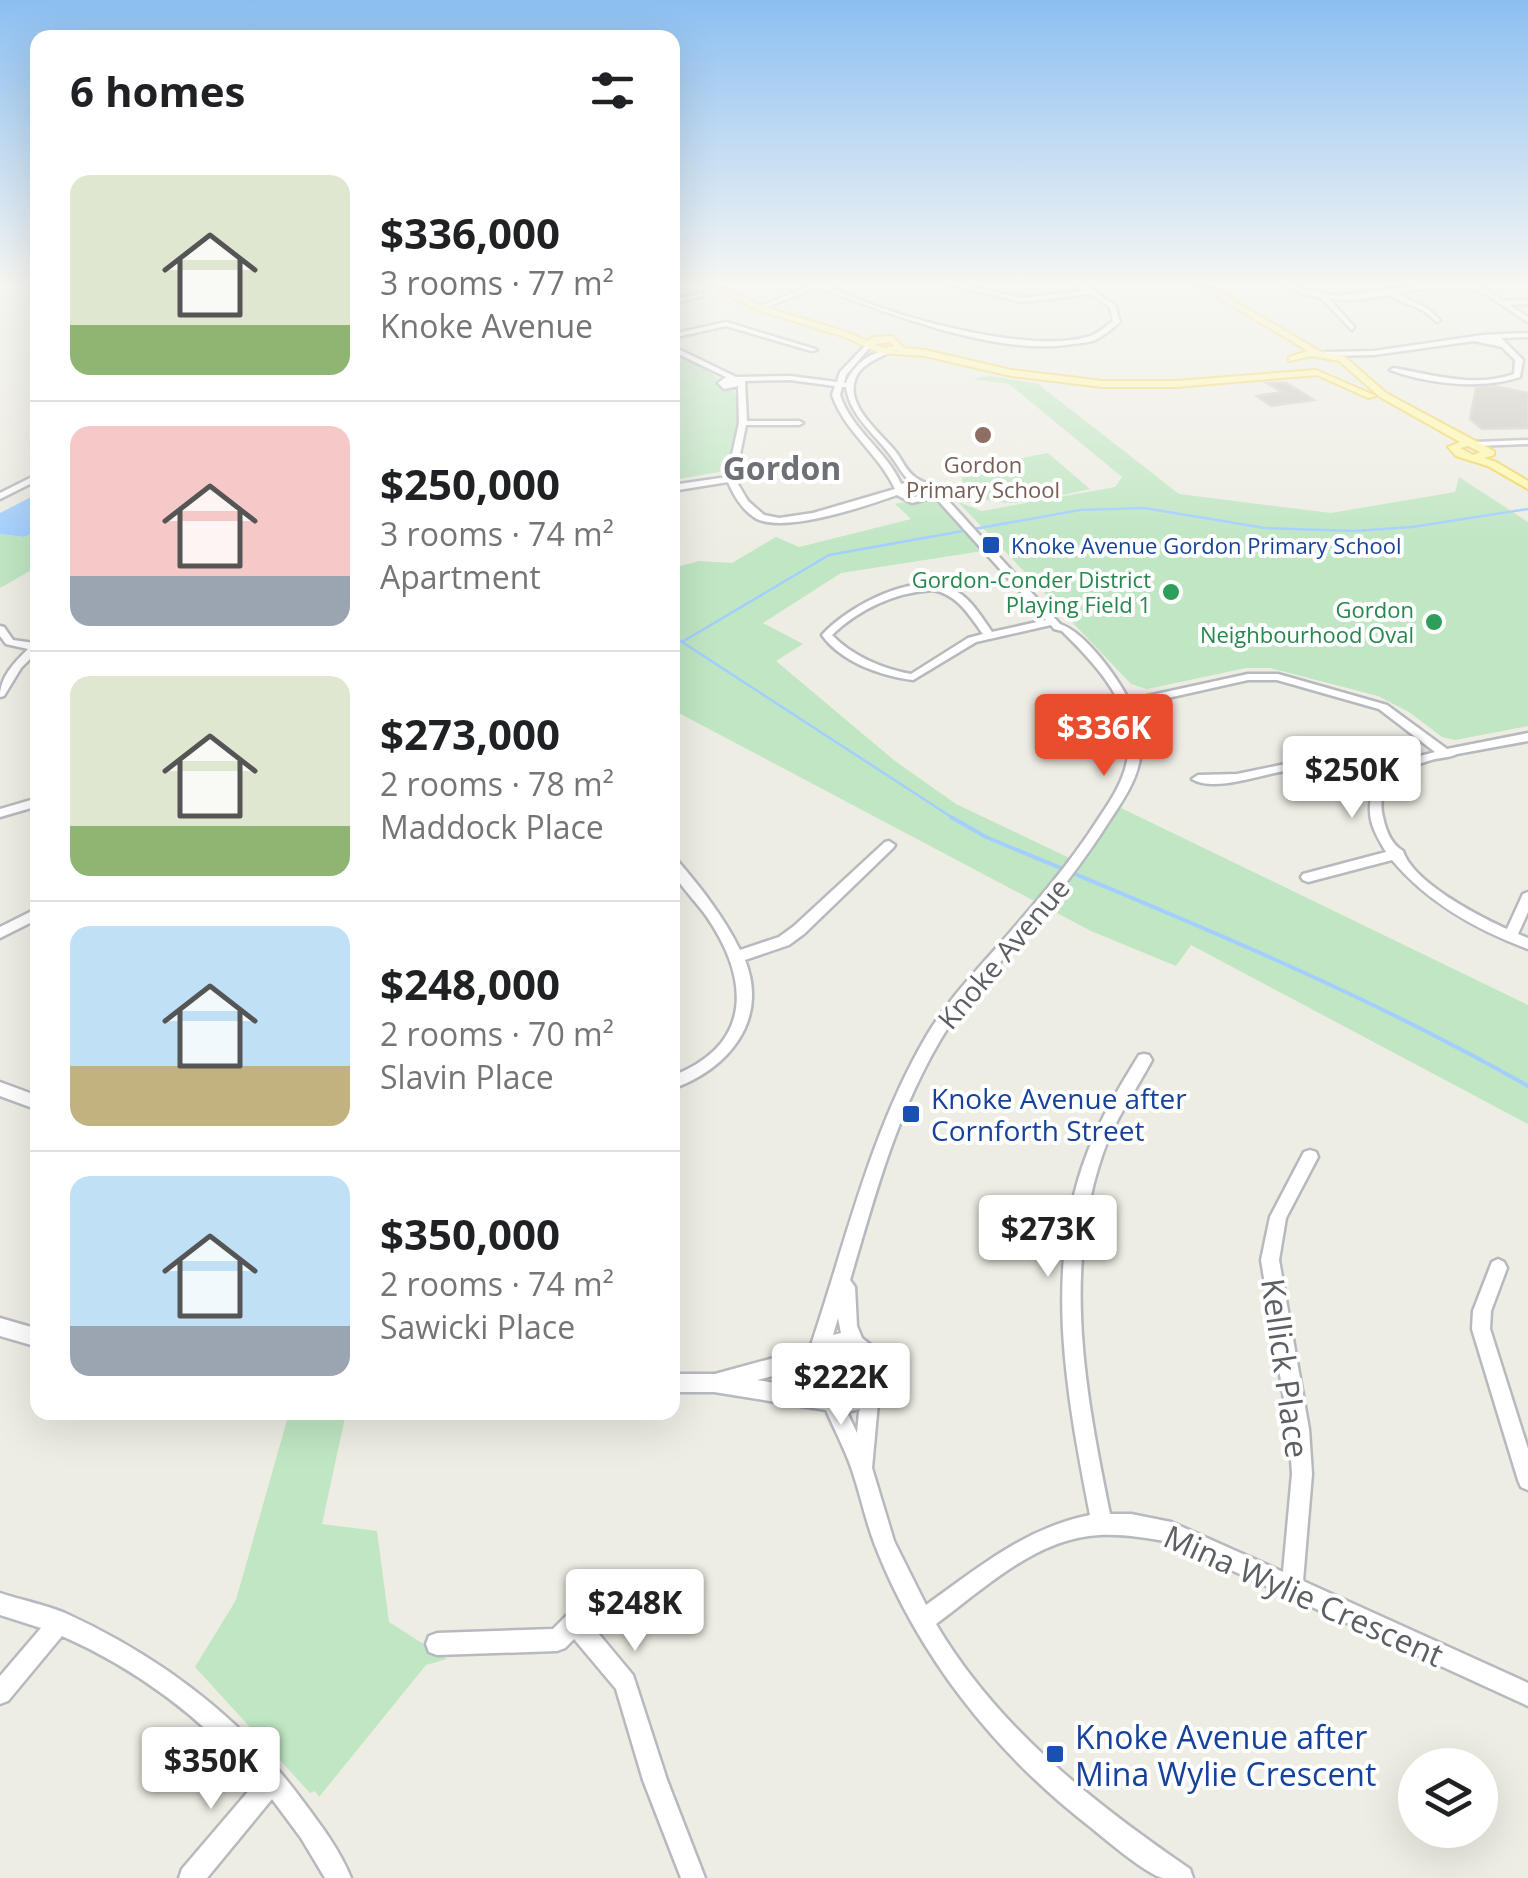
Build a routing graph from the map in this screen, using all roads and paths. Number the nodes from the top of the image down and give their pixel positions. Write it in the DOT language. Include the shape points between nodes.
graph roads {
  1 [pos="714,372"];
  2 [pos="847,372"];
  3 [pos="859,372"];
  4 [pos="1020,372"];
  5 [pos="1234,372"];
  6 [pos="1315,372"];
  7 [pos="1342,372"];
  8 [pos="1355,372"];
  9 [pos="1403,372"];
  10 [pos="1516,372"];
  11 [pos="1318,373"];
  12 [pos="1039,375"];
  13 [pos="1512,378"];
  14 [pos="734,383"];
  15 [pos="838,383"];
  16 [pos="1528,383"];
  17 [pos="851,384"];
  18 [pos="743,423"];
  19 [pos="798,423"];
  20 [pos="1472,444"];
  21 [pos="1528,444"];
  22 [pos="1453,449"];
  23 [pos="1490,454"];
  24 [pos="1472,458"];
  25 [pos="731,478"];
  26 [pos="30,480"];
  27 [pos="922,484"];
  28 [pos="1528,484"];
  29 [pos="680,487"];
  30 [pos="899,490"];
  31 [pos="933,490"];
  32 [pos="0,496"];
  33 [pos="876,500"];
  34 [pos="914,500"];
  35 [pos="958,519"];
  36 [pos="1056,624"];
  37 [pos="0,629"];
  38 [pos="990,635"];
  39 [pos="30,645"];
  40 [pos="30,653"];
  41 [pos="0,694"];
  42 [pos="1122,698"];
  43 [pos="1528,737"];
  44 [pos="1447,754"];
  45 [pos="1198,779"];
  46 [pos="1380,791"];
  47 [pos="30,805"];
  48 [pos="0,814"];
  49 [pos="890,844"];
  50 [pos="1398,854"];
  51 [pos="680,874"];
  52 [pos="1308,876"];
  53 [pos="1528,897"];
  54 [pos="30,918"];
  55 [pos="0,933"];
  56 [pos="1510,936"];
  57 [pos="1528,944"];
  58 [pos="736,958"];
  59 [pos="1144,1060"];
  60 [pos="680,1080"];
  61 [pos="0,1089"];
  62 [pos="30,1101"];
  63 [pos="1310,1157"];
  64 [pos="1498,1268"];
  65 [pos="846,1276"];
  66 [pos="0,1327"];
  67 [pos="30,1336"];
  68 [pos="856,1345"];
  69 [pos="817,1354"];
  70 [pos="680,1383"];
  71 [pos="714,1383"];
  72 [pos="868,1391"];
  73 [pos="831,1401"];
  74 [pos="862,1469"];
  75 [pos="1528,1480"];
  76 [pos="1101,1521"];
  77 [pos="1292,1587"];
  78 [pos="0,1604"];
  79 [pos="922,1621"];
  80 [pos="60,1622"];
  81 [pos="437,1644"];
  82 [pos="0,1692"];
  83 [pos="1528,1695"];
  84 [pos="273,1780"];
  85 [pos="191,1878"];
  86 [pos="340,1878"];
  87 [pos="694,1878"];
  88 [pos="1181,1878"];
  1 -- 14 [label="street"];
  2 -- 15 [label="street"];
  3 -- 17 [label="street"];
  4 -- 12 [label="main road"];
  5 -- 12 [label="main road" via="1168,379"];
  6 -- 11 [label="main road"];
  7 -- 11 [label="main road"];
  8 -- 20 [label="main road"];
  9 -- 13 [label="street" via="1475,384"];
  10 -- 13 [label="street"];
  11 -- 12 [label="main road" via="1148,386"];
  11 -- 22 [label="main road" via="1408,415"];
  13 -- 16 [label="street"];
  14 -- 15 [label="street"];
  14 -- 18 [label="street"];
  15 -- 17 [label="street"];
  15 -- 30 [label="street" via="840,409 887,463"];
  17 -- 27 [label="street" via="857,414 904,475"];
  18 -- 19 [label="street"];
  18 -- 25 [label="street"];
  20 -- 21 [label="street"];
  20 -- 22 [label="main road"];
  20 -- 23 [label="main road"];
  21 -- 23 [label="street"];
  22 -- 24 [label="main road"];
  23 -- 24 [label="main road"];
  23 -- 28 [label="main road"];
  24 -- 28 [label="main road"];
  25 -- 29 [label="street"];
  25 -- 33 [label="street" via="753,512 771,520"];
  26 -- 32 [label="street"];
  27 -- 30 [label="street"];
  27 -- 31 [label="street"];
  30 -- 33 [label="street"];
  30 -- 34 [label="street"];
  31 -- 34 [label="street" via="931,497"];
  31 -- 35 [label="street"];
  33 -- 34 [label="street"];
  34 -- 35 [label="street"];
  35 -- 36 [label="street"];
  36 -- 38 [label="street"];
  36 -- 42 [label="street"];
  37 -- 39 [label="street" via="10,642"];
  38 -- 38 [label="street" via="914,677 834,645 827,634 878,598 940,588 955,595"];
  40 -- 41 [label="street"];
  42 -- 44 [label="street" via="1278,677 1382,707"];
  42 -- 65 [label="street, Knoke Avenue" via="1134,732 1128,780 1080,860 932,1040 884,1142"];
  43 -- 44 [label="street"];
  44 -- 46 [label="street" via="1394,770"];
  45 -- 46 [label="street" via="1295,766"];
  46 -- 50 [label="street" via="1373,816"];
  47 -- 48 [label="street"];
  49 -- 58 [label="street" via="799,930"];
  50 -- 52 [label="street"];
  50 -- 56 [label="street" via="1439,897"];
  51 -- 58 [label="street"];
  53 -- 56 [label="street"];
  54 -- 55 [label="street"];
  56 -- 57 [label="street"];
  58 -- 60 [label="street" via="744,1000 731,1042 698,1073"];
  59 -- 76 [label="street" via="1094,1156 1073,1261 1077,1396"];
  61 -- 62 [label="street"];
  63 -- 77 [label="street, Kellick Place" via="1278,1217 1270,1260 1300,1444"];
  64 -- 75 [label="street" via="1481,1330"];
  65 -- 68 [label="street, Knoke Avenue" via="848,1328"];
  65 -- 69 [label="street, Knoke Avenue"];
  66 -- 67 [label="street"];
  68 -- 69 [label="street" via="836,1342"];
  68 -- 72 [label="street" via="872,1365"];
  69 -- 71 [label="street"];
  69 -- 73 [label="street" via="814,1380"];
  70 -- 71 [label="street"];
  71 -- 73 [label="street"];
  72 -- 73 [label="street" via="852,1403"];
  72 -- 74 [label="street"];
  73 -- 74 [label="street"];
  74 -- 79 [label="street" via="885,1545"];
  76 -- 77 [label="street, Mina Wylie Crescent" via="1171,1532"];
  76 -- 79 [label="street, Mina Wylie Crescent" via="1062,1529 1026,1547"];
  77 -- 83 [label="street, Mina Wylie Crescent"];
  78 -- 80 [label="street"];
  79 -- 88 [label="street" via="973,1698 1041,1772 1109,1830"];
  80 -- 82 [label="street"];
  80 -- 84 [label="street" via="170,1682"];
  81 -- 87 [label="street" via="557,1640 575,1623 625,1684"];
  84 -- 85 [label="street"];
  84 -- 86 [label="street"];
}
